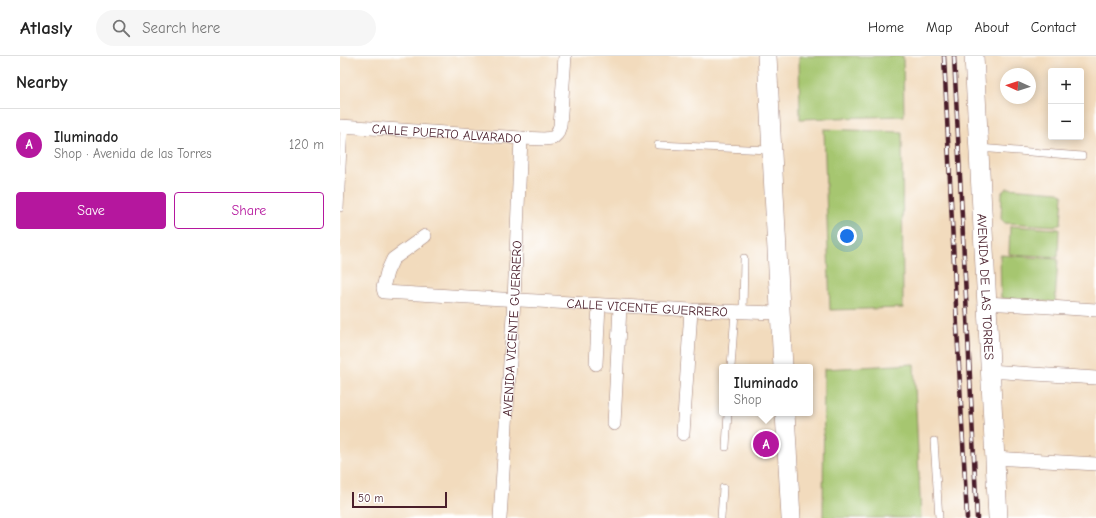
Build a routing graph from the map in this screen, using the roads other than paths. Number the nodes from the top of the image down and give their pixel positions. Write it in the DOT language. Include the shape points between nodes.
graph roads {
  1 [pos="566,56"];
  2 [pos="767,56"];
  3 [pos="974,56"];
  4 [pos="342,126"];
  5 [pos="521,138"];
  6 [pos="658,145"];
  7 [pos="978,148"];
  8 [pos="772,150"];
  9 [pos="1082,156"];
  10 [pos="340,208"];
  11 [pos="425,236"];
  12 [pos="744,258"];
  13 [pos="514,300"];
  14 [pos="986,302"];
  15 [pos="599,305"];
  16 [pos="620,307"];
  17 [pos="690,310"];
  18 [pos="1096,310"];
  19 [pos="739,312"];
  20 [pos="780,313"];
  21 [pos="596,364"];
  22 [pos="731,364"];
  23 [pos="783,364"];
  24 [pos="989,371"];
  25 [pos="1096,378"];
  26 [pos="728,416"];
  27 [pos="786,416"];
  28 [pos="614,424"];
  29 [pos="683,434"];
  30 [pos="934,441"];
  31 [pos="726,447"];
  32 [pos="995,458"];
  33 [pos="1096,464"];
  34 [pos="723,488"];
  35 [pos="500,518"];
  36 [pos="721,518"];
  37 [pos="791,518"];
  38 [pos="939,518"];
  39 [pos="998,518"];
  1 -- 5 [label="street, CALLE PUERTO ALVARADO" via="560,126 557,134 553,138"];
  2 -- 8 [label="main road"];
  3 -- 7 [label="main road, AVENIDA DE LAS TORRES"];
  4 -- 5 [label="street, CALLE PUERTO ALVARADO"];
  4 -- 10 [label="lane"];
  5 -- 13 [label="street, AVENIDA VICENTE GUERRERO"];
  6 -- 8 [label="lane"];
  7 -- 9 [label="lane"];
  7 -- 14 [label="main road, AVENIDA DE LAS TORRES"];
  8 -- 20 [label="main road"];
  11 -- 13 [label="street, CALLE VICENTE GUERRERO" via="393,259 387,272 384,292"];
  12 -- 19 [label="lane"];
  13 -- 15 [label="street, CALLE VICENTE GUERRERO"];
  13 -- 35 [label="street, AVENIDA VICENTE GUERRERO"];
  14 -- 18 [label="street"];
  14 -- 24 [label="main road, AVENIDA DE LAS TORRES"];
  15 -- 16 [label="street, CALLE VICENTE GUERRERO"];
  15 -- 21 [label="street"];
  16 -- 17 [label="street, CALLE VICENTE GUERRERO"];
  16 -- 28 [label="street"];
  17 -- 19 [label="street, CALLE VICENTE GUERRERO"];
  17 -- 29 [label="street"];
  19 -- 20 [label="street, CALLE VICENTE GUERRERO"];
  19 -- 22 [label="lane"];
  20 -- 23 [label="main road"];
  24 -- 25 [label="street"];
  24 -- 32 [label="main road, AVENIDA DE LAS TORRES"];
  26 -- 31 [label="lane"];
  27 -- 37 [label="main road"];
  30 -- 38 [label="lane"];
  32 -- 33 [label="street"];
  32 -- 39 [label="main road, AVENIDA DE LAS TORRES"];
  34 -- 36 [label="lane"];
}
